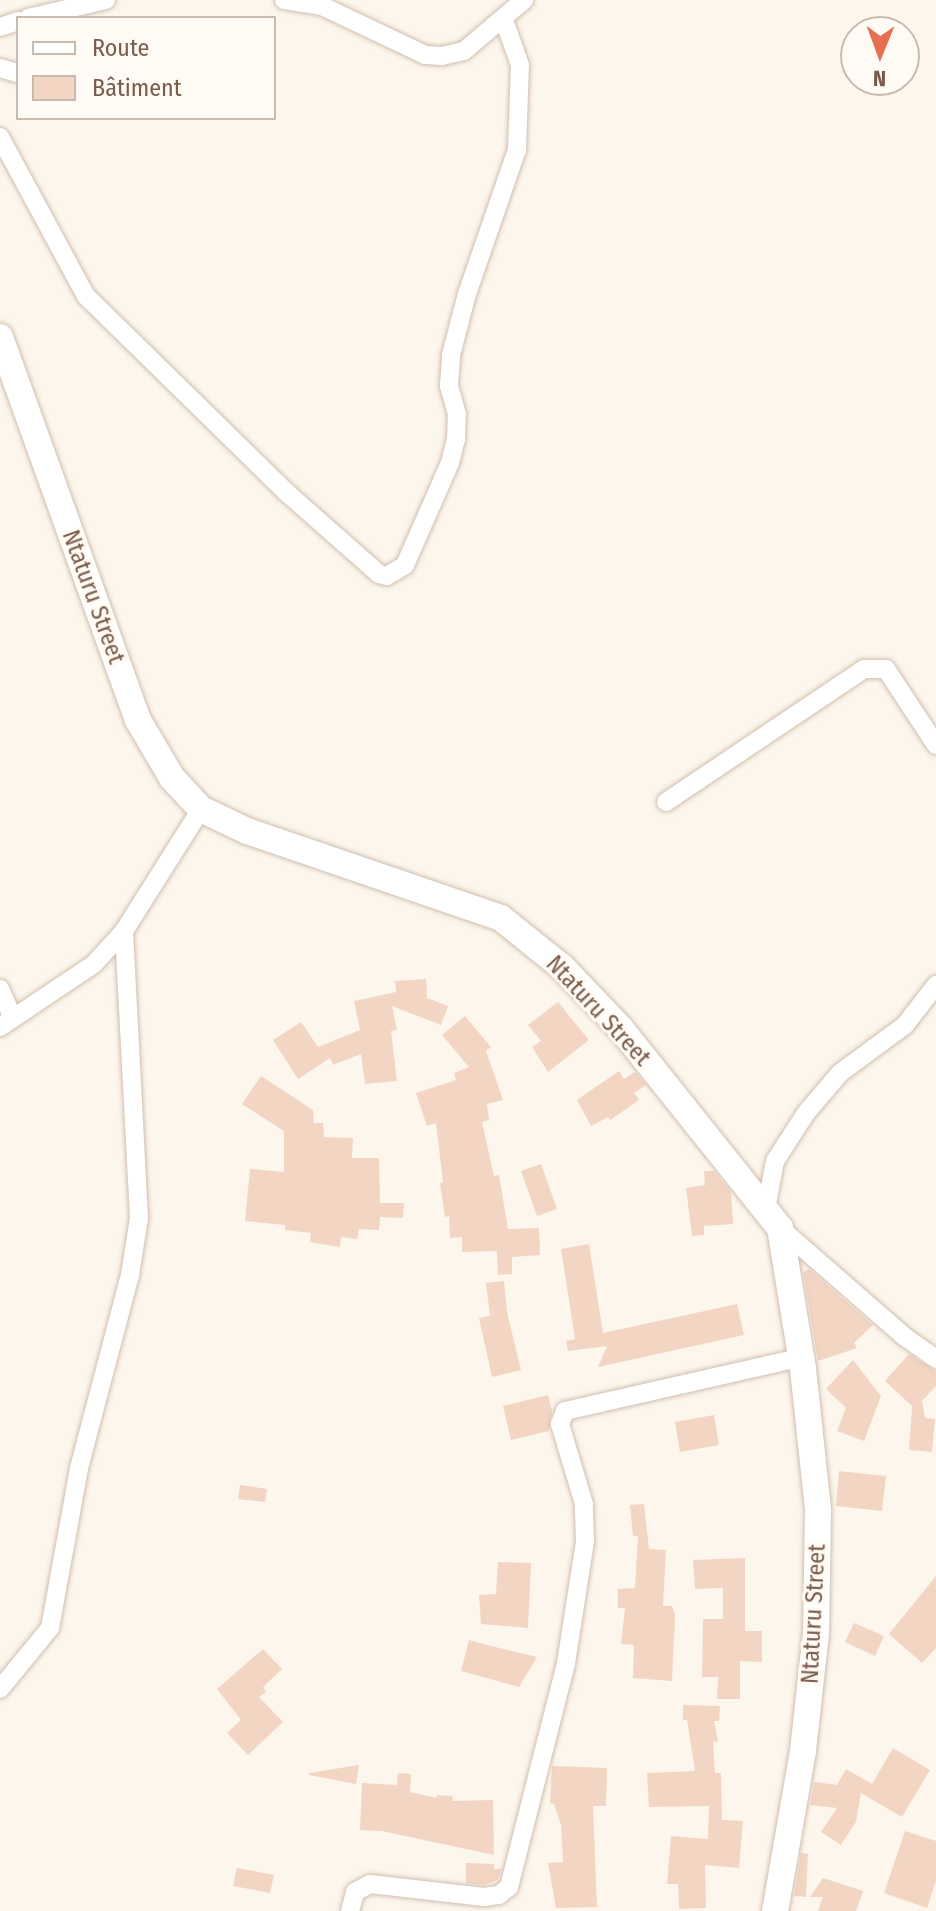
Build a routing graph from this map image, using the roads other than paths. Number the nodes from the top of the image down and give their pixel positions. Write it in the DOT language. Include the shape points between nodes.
graph roads {
  1 [pos="106,0"];
  2 [pos="284,0"];
  3 [pos="524,0"];
  4 [pos="323,3"];
  5 [pos="57,4"];
  6 [pos="32,16"];
  7 [pos="504,20"];
  8 [pos="0,137"];
  9 [pos="3,350"];
  10 [pos="936,745"];
  11 [pos="666,802"];
  12 [pos="201,809"];
  13 [pos="124,931"];
  14 [pos="936,985"];
  15 [pos="0,989"];
  16 [pos="7,1022"];
  17 [pos="773,1218"];
  18 [pos="802,1357"];
  19 [pos="936,1359"];
  20 [pos="0,1689"];
  21 [pos="350,1911"];
  22 [pos="775,1911"];
  1 -- 5 [label="street"];
  2 -- 4 [label="street"];
  3 -- 7 [label="street"];
  4 -- 7 [label="street" via="425,55 464,51"];
  5 -- 6 [label="street"];
  7 -- 8 [label="street" via="520,65 517,150 451,355 449,386 457,414 450,463 405,565 387,576 286,492 86,296"];
  9 -- 12 [label="street, Ntaturu Street" via="138,720 172,778"];
  10 -- 11 [label="street" via="886,669 864,669"];
  12 -- 13 [label="street"];
  12 -- 17 [label="street, Ntaturu Street" via="247,831 501,918 563,968 621,1029"];
  13 -- 16 [label="street" via="94,964"];
  13 -- 20 [label="street" via="139,1218 130,1275 79,1468 50,1628"];
  14 -- 17 [label="street" via="905,1025 840,1073 806,1113 775,1161"];
  15 -- 16 [label="street"];
  17 -- 18 [label="street, Ntaturu Street"];
  17 -- 19 [label="street"];
  18 -- 21 [label="street" via="565,1411 560,1424 584,1504 585,1541 566,1663 509,1887 484,1897 370,1884 355,1892"];
  18 -- 22 [label="street, Ntaturu Street" via="818,1510 816,1633 803,1751"];
}
